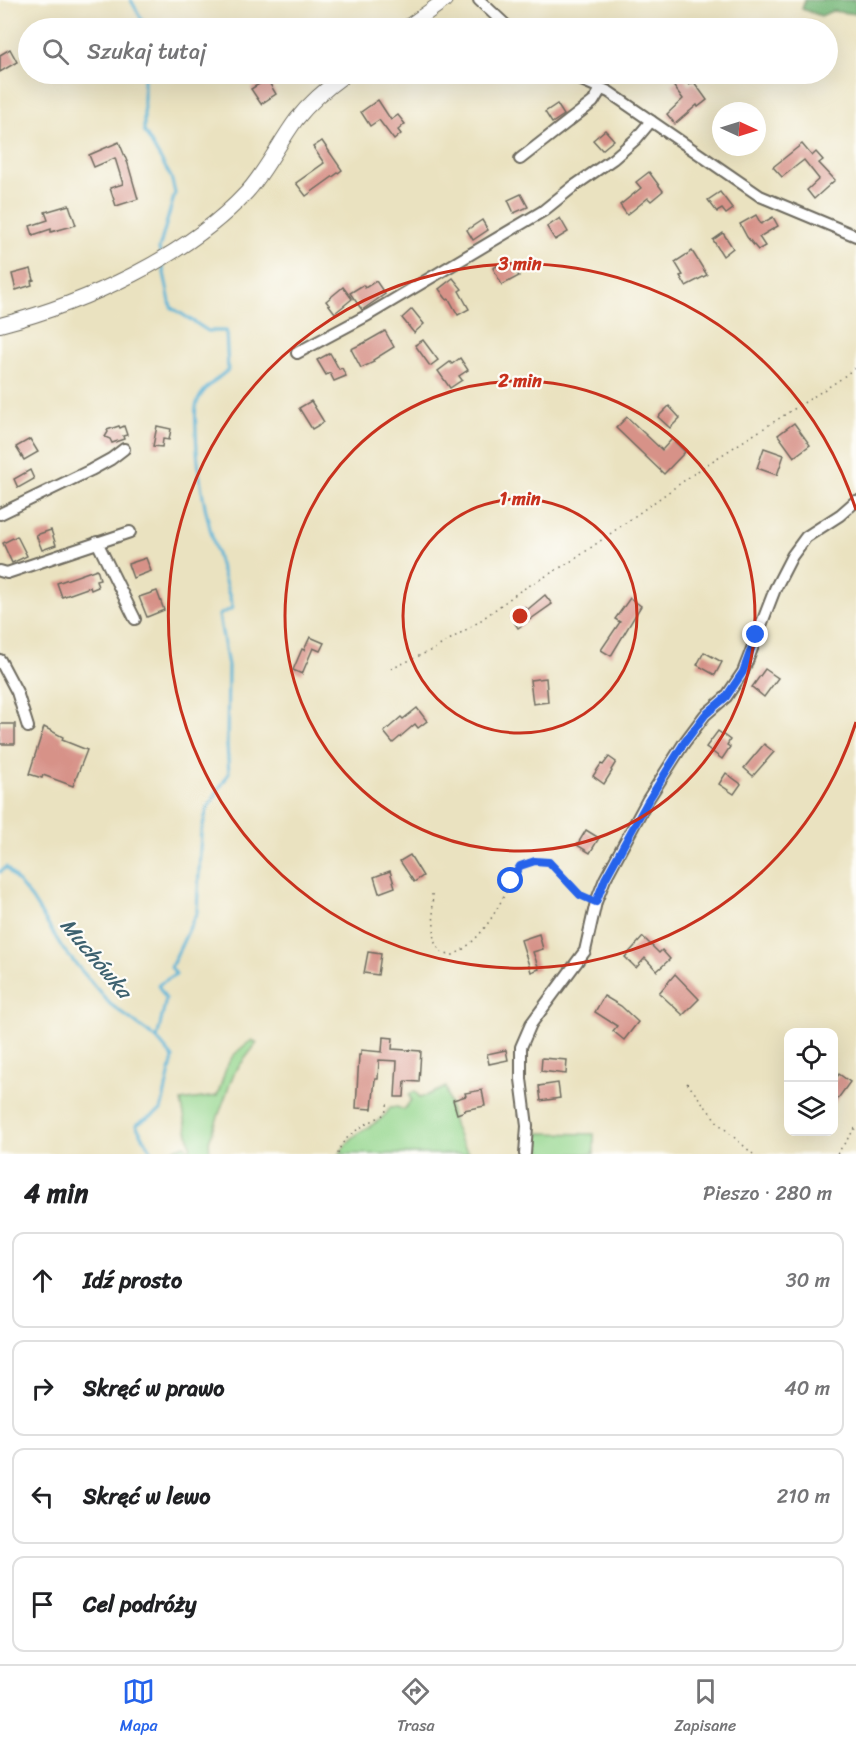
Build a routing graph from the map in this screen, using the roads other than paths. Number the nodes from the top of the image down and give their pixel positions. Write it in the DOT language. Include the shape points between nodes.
graph roads {
  1 [pos="445,0"];
  2 [pos="479,0"];
  3 [pos="420,18"];
  4 [pos="498,18"];
  5 [pos="334,84"];
  6 [pos="590,84"];
  7 [pos="601,89"];
  8 [pos="651,121"];
  9 [pos="520,159"];
  10 [pos="856,236"];
  11 [pos="0,325"];
  12 [pos="297,353"];
  13 [pos="124,449"];
  14 [pos="856,501"];
  15 [pos="0,514"];
  16 [pos="130,532"];
  17 [pos="97,542"];
  18 [pos="0,571"];
  19 [pos="135,620"];
  20 [pos="0,660"];
  21 [pos="28,727"];
  22 [pos="525,1154"];
  1 -- 3 [label="main road"];
  2 -- 4 [label="street"];
  5 -- 11 [label="main road" via="296,120 248,191 197,236 113,284"];
  6 -- 7 [label="street"];
  7 -- 8 [label="street"];
  7 -- 9 [label="street" via="592,102"];
  8 -- 10 [label="street" via="760,196"];
  8 -- 12 [label="street" via="613,159 543,211"];
  13 -- 15 [label="street" via="92,470"];
  14 -- 22 [label="street" via="806,537 792,556 743,672 684,743 605,879 585,951 531,1024 520,1047 527,1126"];
  16 -- 17 [label="street"];
  17 -- 18 [label="street" via="7,573"];
  17 -- 19 [label="street"];
  20 -- 21 [label="street" via="17,692"];
}
